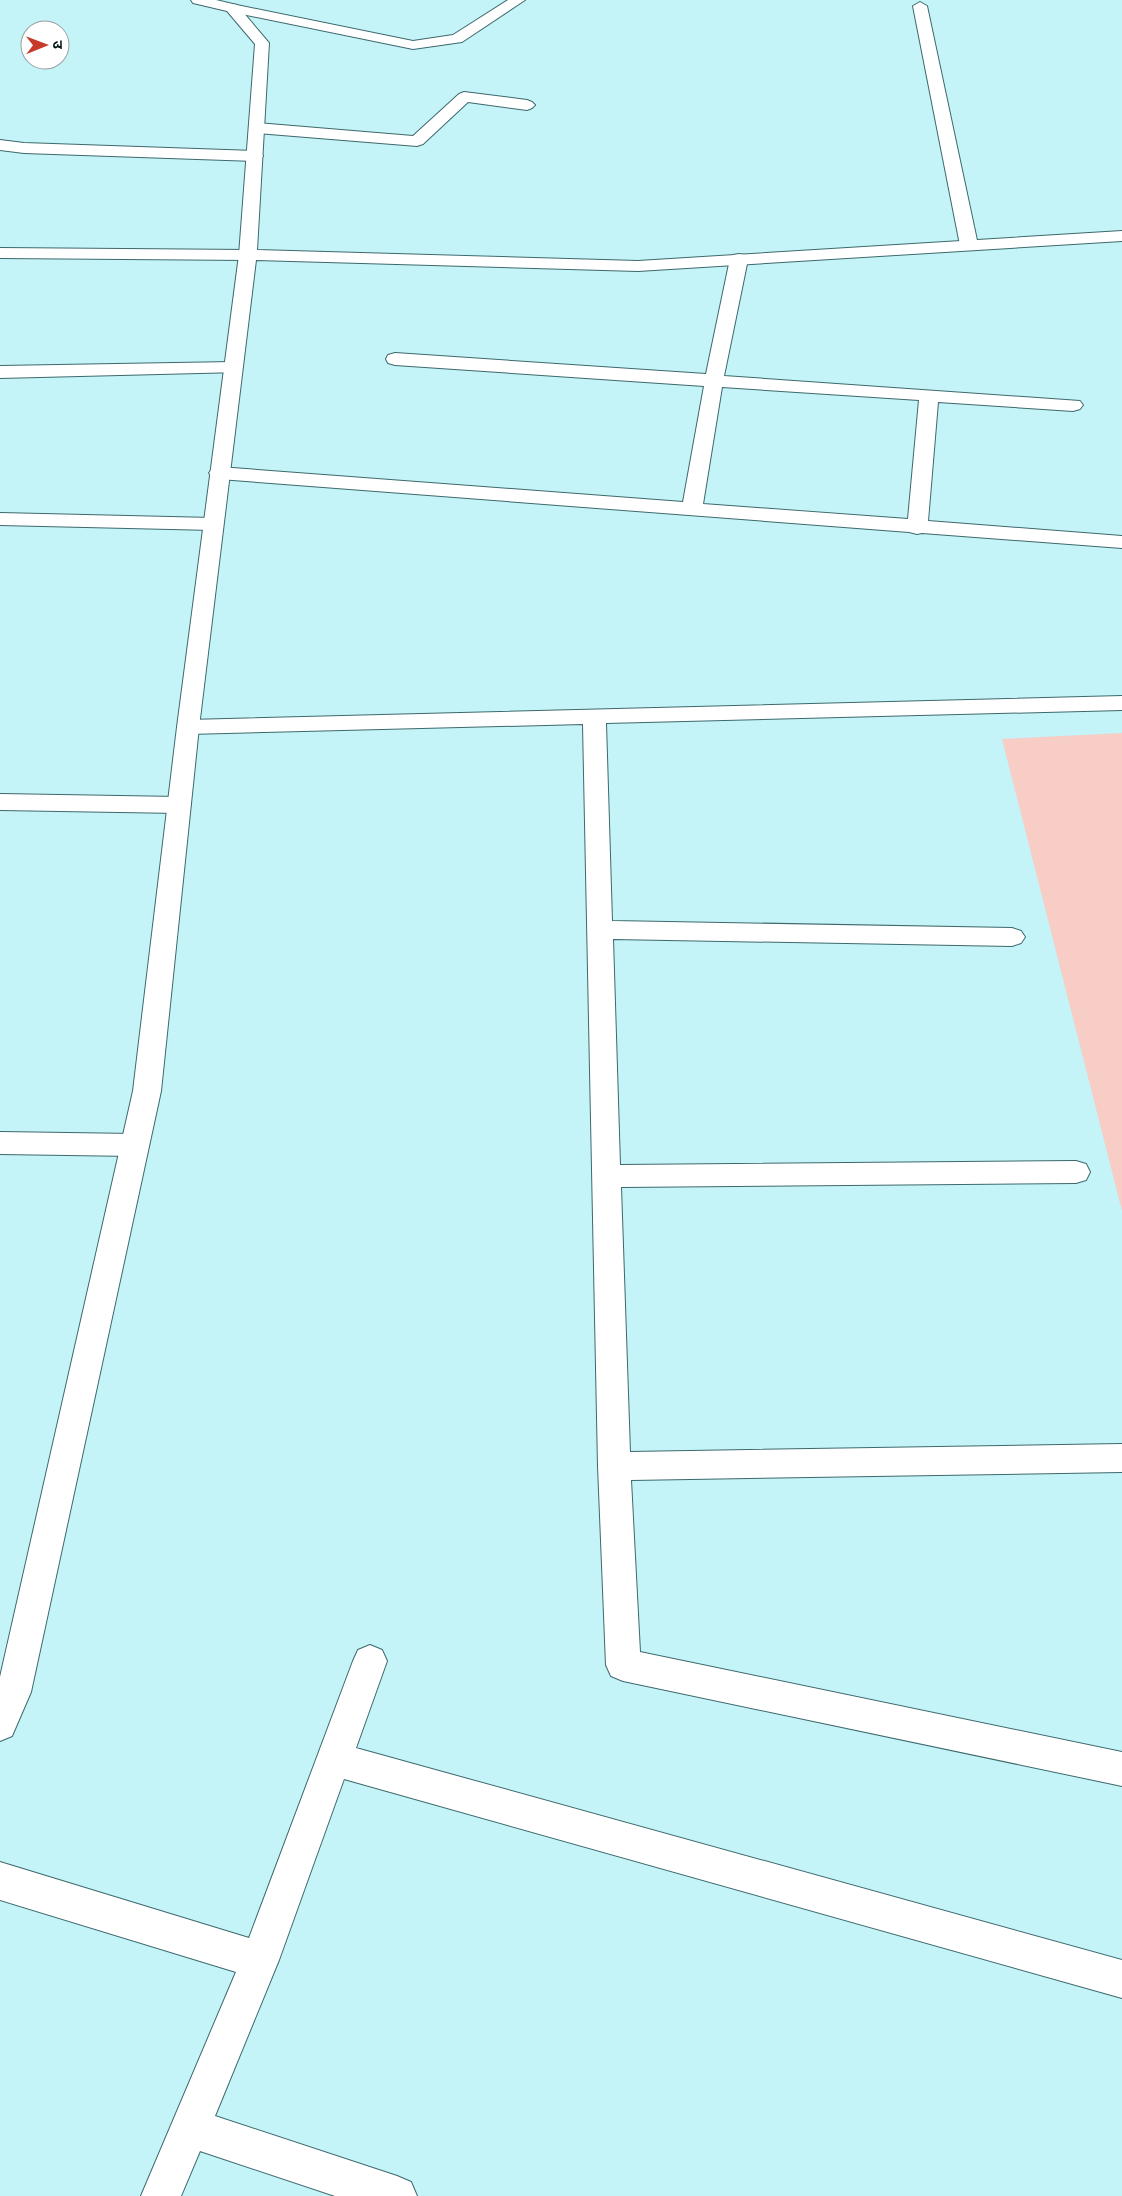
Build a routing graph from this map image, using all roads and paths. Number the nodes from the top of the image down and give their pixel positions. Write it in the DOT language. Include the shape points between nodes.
graph roads {
  1 [pos="198,0"];
  2 [pos="518,0"];
  3 [pos="920,6"];
  4 [pos="232,8"];
  5 [pos="527,105"];
  6 [pos="257,128"];
  7 [pos="0,145"];
  8 [pos="254,156"];
  9 [pos="1122,236"];
  10 [pos="969,245"];
  11 [pos="0,253"];
  12 [pos="248,255"];
  13 [pos="739,259"];
  14 [pos="395,359"];
  15 [pos="233,368"];
  16 [pos="0,372"];
  17 [pos="714,381"];
  18 [pos="929,396"];
  19 [pos="1073,405"];
  20 [pos="219,473"];
  21 [pos="692,510"];
  22 [pos="0,519"];
  23 [pos="213,524"];
  24 [pos="918,528"];
  25 [pos="1122,542"];
  26 [pos="1122,703"];
  27 [pos="594,717"];
  28 [pos="188,727"];
  29 [pos="0,802"];
  30 [pos="179,805"];
  31 [pos="599,930"];
  32 [pos="1012,937"];
  33 [pos="0,1143"];
  34 [pos="135,1145"];
  35 [pos="1076,1172"];
  36 [pos="606,1176"];
  37 [pos="1122,1458"];
  38 [pos="614,1466"];
  39 [pos="370,1661"];
  40 [pos="0,1724"];
  41 [pos="334,1759"];
  42 [pos="1122,1769"];
  43 [pos="0,1881"];
  44 [pos="260,1960"];
  45 [pos="1122,1979"];
  46 [pos="190,2128"];
  47 [pos="161,2196"];
  48 [pos="397,2196"];
  1 -- 4 [label="street"];
  2 -- 4 [label="street" via="457,39 413,46"];
  3 -- 10 [label="street"];
  4 -- 6 [label="street" via="262,43"];
  5 -- 6 [label="street" via="464,97 417,142"];
  6 -- 8 [label="street"];
  7 -- 8 [label="street"];
  8 -- 12 [label="street"];
  9 -- 10 [label="street"];
  10 -- 13 [label="street"];
  11 -- 12 [label="street"];
  12 -- 13 [label="street" via="638,266"];
  12 -- 15 [label="street"];
  13 -- 17 [label="street"];
  14 -- 17 [label="street"];
  15 -- 16 [label="street"];
  15 -- 20 [label="street"];
  17 -- 18 [label="street"];
  17 -- 21 [label="street"];
  18 -- 19 [label="street"];
  18 -- 24 [label="street"];
  20 -- 21 [label="street"];
  20 -- 23 [label="street"];
  21 -- 24 [label="street"];
  22 -- 23 [label="street"];
  23 -- 28 [label="street"];
  24 -- 25 [label="street"];
  26 -- 27 [label="street"];
  27 -- 28 [label="street"];
  27 -- 31 [label="street"];
  28 -- 30 [label="street"];
  29 -- 30 [label="street"];
  30 -- 34 [label="street" via="147,1090"];
  31 -- 32 [label="street"];
  31 -- 36 [label="street"];
  33 -- 34 [label="street"];
  34 -- 40 [label="street" via="14,1692"];
  35 -- 36 [label="street"];
  36 -- 38 [label="street"];
  37 -- 38 [label="street"];
  38 -- 42 [label="street" via="623,1665"];
  39 -- 41 [label="street"];
  41 -- 44 [label="street"];
  41 -- 45 [label="street"];
  43 -- 44 [label="street"];
  44 -- 46 [label="street"];
  46 -- 47 [label="street"];
  46 -- 48 [label="street"];
}
